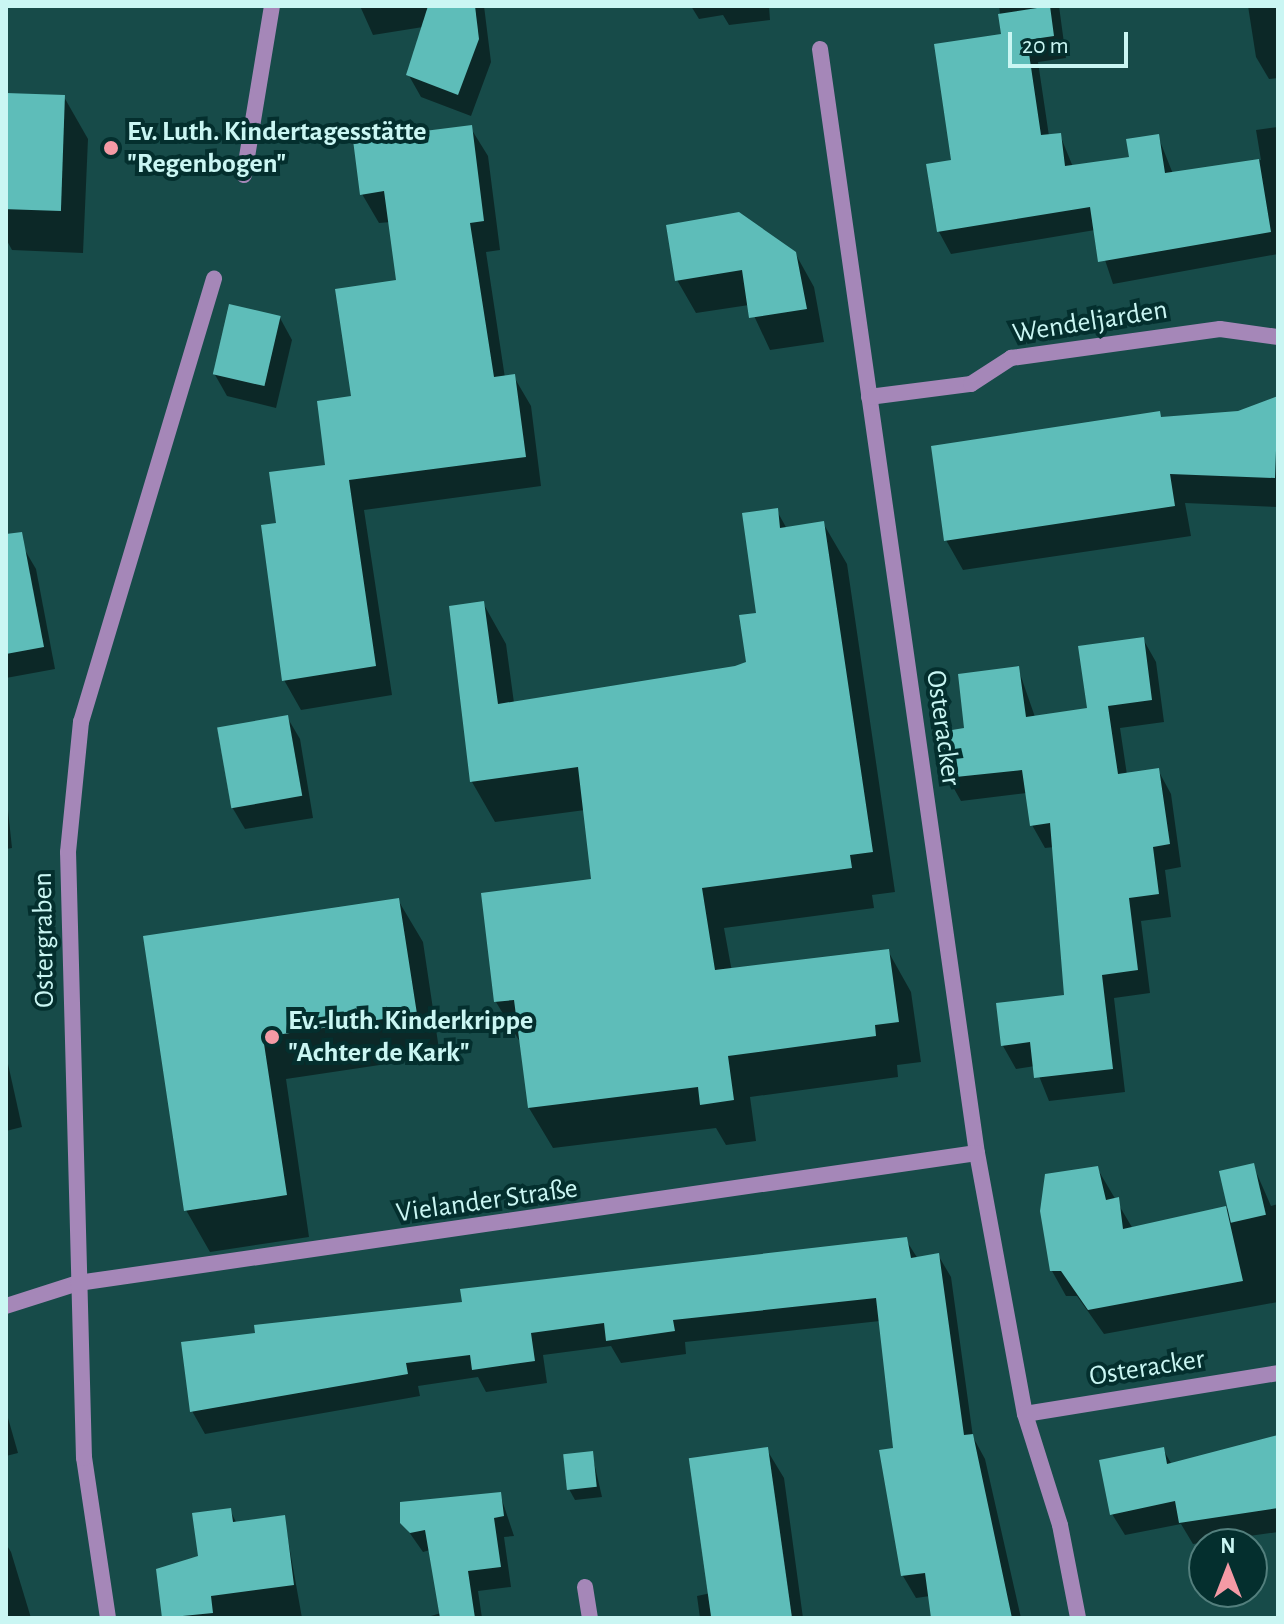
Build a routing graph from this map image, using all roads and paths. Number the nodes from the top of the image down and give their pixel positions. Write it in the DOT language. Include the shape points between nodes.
graph roads {
  1 [pos="272,6"];
  2 [pos="820,49"];
  3 [pos="244,175"];
  4 [pos="214,278"];
  5 [pos="1278,337"];
  6 [pos="869,397"];
  7 [pos="977,1153"];
  8 [pos="78,1283"];
  9 [pos="6,1306"];
  10 [pos="1278,1373"];
  11 [pos="1025,1414"];
  12 [pos="585,1587"];
  13 [pos="108,1618"];
  14 [pos="590,1618"];
  15 [pos="1078,1618"];
  1 -- 3 [label="street"];
  2 -- 6 [label="street, Osteracker"];
  4 -- 8 [label="street, Ostergraben" via="81,722 68,852"];
  5 -- 6 [label="street, Wendeljarden" via="1220,329 1011,358 971,384"];
  6 -- 7 [label="street, Osteracker"];
  7 -- 8 [label="street, Vielander Straße"];
  7 -- 11 [label="street, Osteracker"];
  8 -- 9 [label="street, Vielander Straße"];
  8 -- 13 [label="street, Ostergraben" via="84,1458"];
  10 -- 11 [label="street, Osteracker"];
  11 -- 15 [label="street, Osteracker" via="1060,1525"];
  12 -- 14 [label="street"];
}
